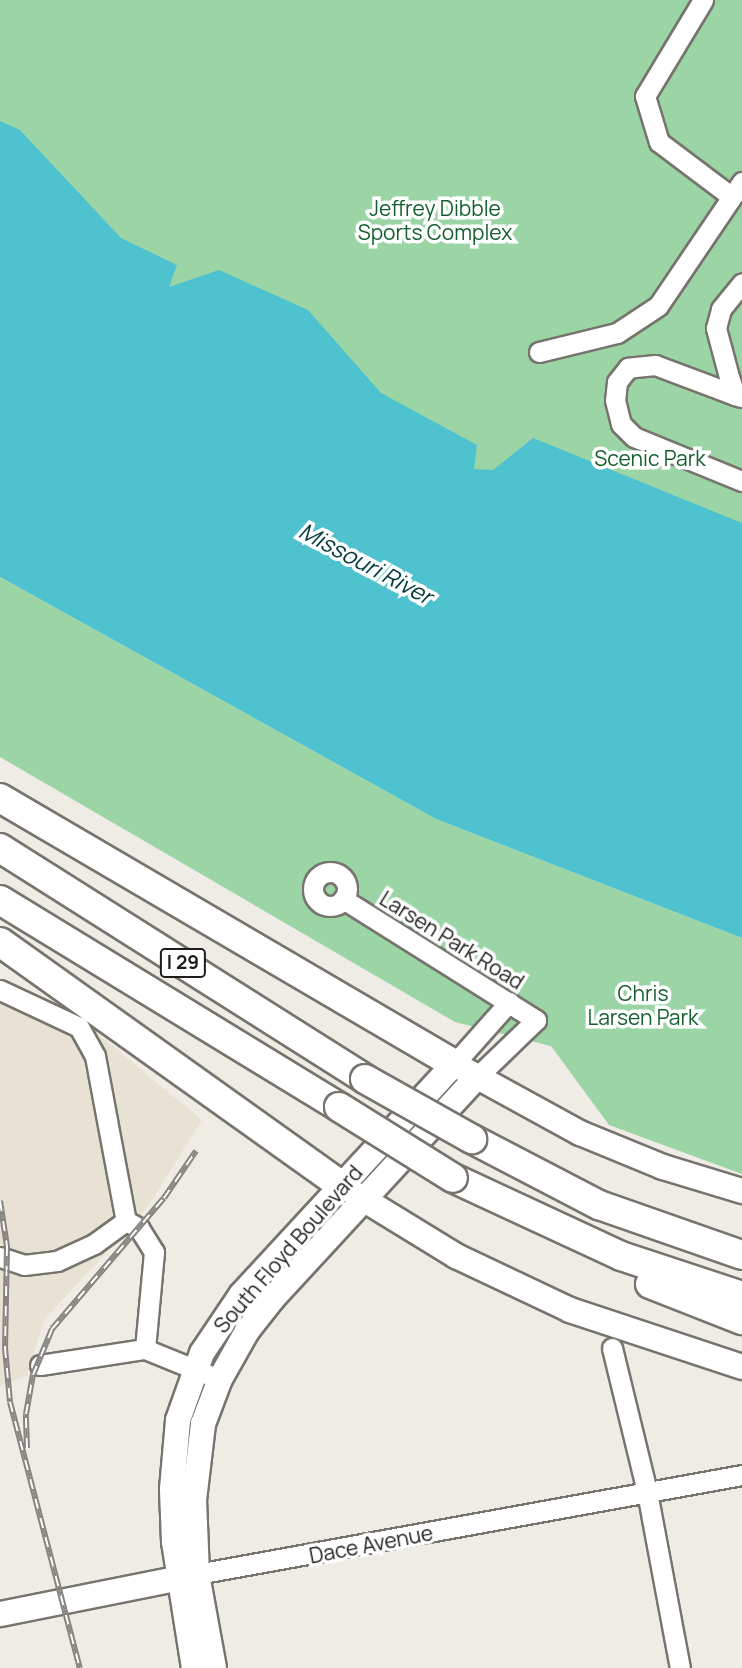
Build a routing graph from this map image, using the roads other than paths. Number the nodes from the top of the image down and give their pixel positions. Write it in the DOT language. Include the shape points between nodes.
graph roads {
  1 [pos="703,0"];
  2 [pos="737,189"];
  3 [pos="742,283"];
  4 [pos="539,352"];
  5 [pos="739,396"];
  6 [pos="742,481"];
  7 [pos="0,798"];
  8 [pos="0,848"];
  9 [pos="343,899"];
  10 [pos="0,900"];
  11 [pos="0,942"];
  12 [pos="0,990"];
  13 [pos="509,1002"];
  14 [pos="536,1020"];
  15 [pos="465,1071"];
  16 [pos="341,1185"];
  17 [pos="742,1191"];
  18 [pos="366,1202"];
  19 [pos="126,1221"];
  20 [pos="571,1234"];
  21 [pos="742,1255"];
  22 [pos="0,1258"];
  23 [pos="742,1296"];
  24 [pos="742,1320"];
  25 [pos="612,1348"];
  26 [pos="145,1349"];
  27 [pos="40,1365"];
  28 [pos="742,1367"];
  29 [pos="195,1369"];
  30 [pos="220,1379"];
  31 [pos="742,1475"];
  32 [pos="647,1492"];
  33 [pos="188,1576"];
  34 [pos="0,1614"];
  35 [pos="194,1668"];
  36 [pos="214,1668"];
  37 [pos="680,1668"];
  1 -- 2 [label="street" via="645,96 659,142"];
  2 -- 4 [label="street" via="658,306 639,323"];
  3 -- 5 [label="street" via="721,309 716,328"];
  5 -- 6 [label="street" via="654,365 628,368 617,382 615,400 621,424 634,437"];
  7 -- 15 [label="highway"];
  8 -- 21 [label="highway, I 29, bridge" via="365,1079 472,1139 599,1205"];
  9 -- 13 [label="street, Larsen Park Road"];
  10 -- 20 [label="highway, I 29, bridge" via="453,1178"];
  11 -- 16 [label="highway"];
  12 -- 19 [label="street" via="79,1027 95,1056"];
  13 -- 14 [label="street, Larsen Park Road"];
  13 -- 15 [label="street, South Floyd Boulevard"];
  14 -- 15 [label="street, South Floyd Boulevard"];
  15 -- 16 [label="main road, South Floyd Boulevard"];
  15 -- 17 [label="main road" via="580,1133 663,1167"];
  15 -- 18 [label="main road, South Floyd Boulevard"];
  16 -- 18 [label="main road"];
  16 -- 29 [label="main road, South Floyd Boulevard" via="242,1295 217,1327"];
  18 -- 28 [label="main road" via="456,1256 570,1310"];
  18 -- 30 [label="main road, South Floyd Boulevard" via="273,1298 247,1331"];
  19 -- 22 [label="street" via="108,1236 57,1261 24,1265"];
  19 -- 26 [label="street" via="139,1228 154,1252"];
  20 -- 23 [label="highway, I 29" via="652,1269"];
  20 -- 24 [label="highway" via="610,1267"];
  25 -- 32 [label="street"];
  26 -- 27 [label="street"];
  26 -- 29 [label="street"];
  29 -- 30 [label="street"];
  29 -- 33 [label="main road, South Floyd Boulevard" via="178,1420 172,1520"];
  30 -- 33 [label="main road, South Floyd Boulevard" via="202,1424 196,1460"];
  31 -- 32 [label="street, Dace Avenue"];
  32 -- 33 [label="street, Dace Avenue"];
  32 -- 37 [label="street"];
  33 -- 34 [label="main road, Dace Avenue"];
  33 -- 35 [label="main road, South Floyd Boulevard"];
  33 -- 36 [label="main road, South Floyd Boulevard"];
}
